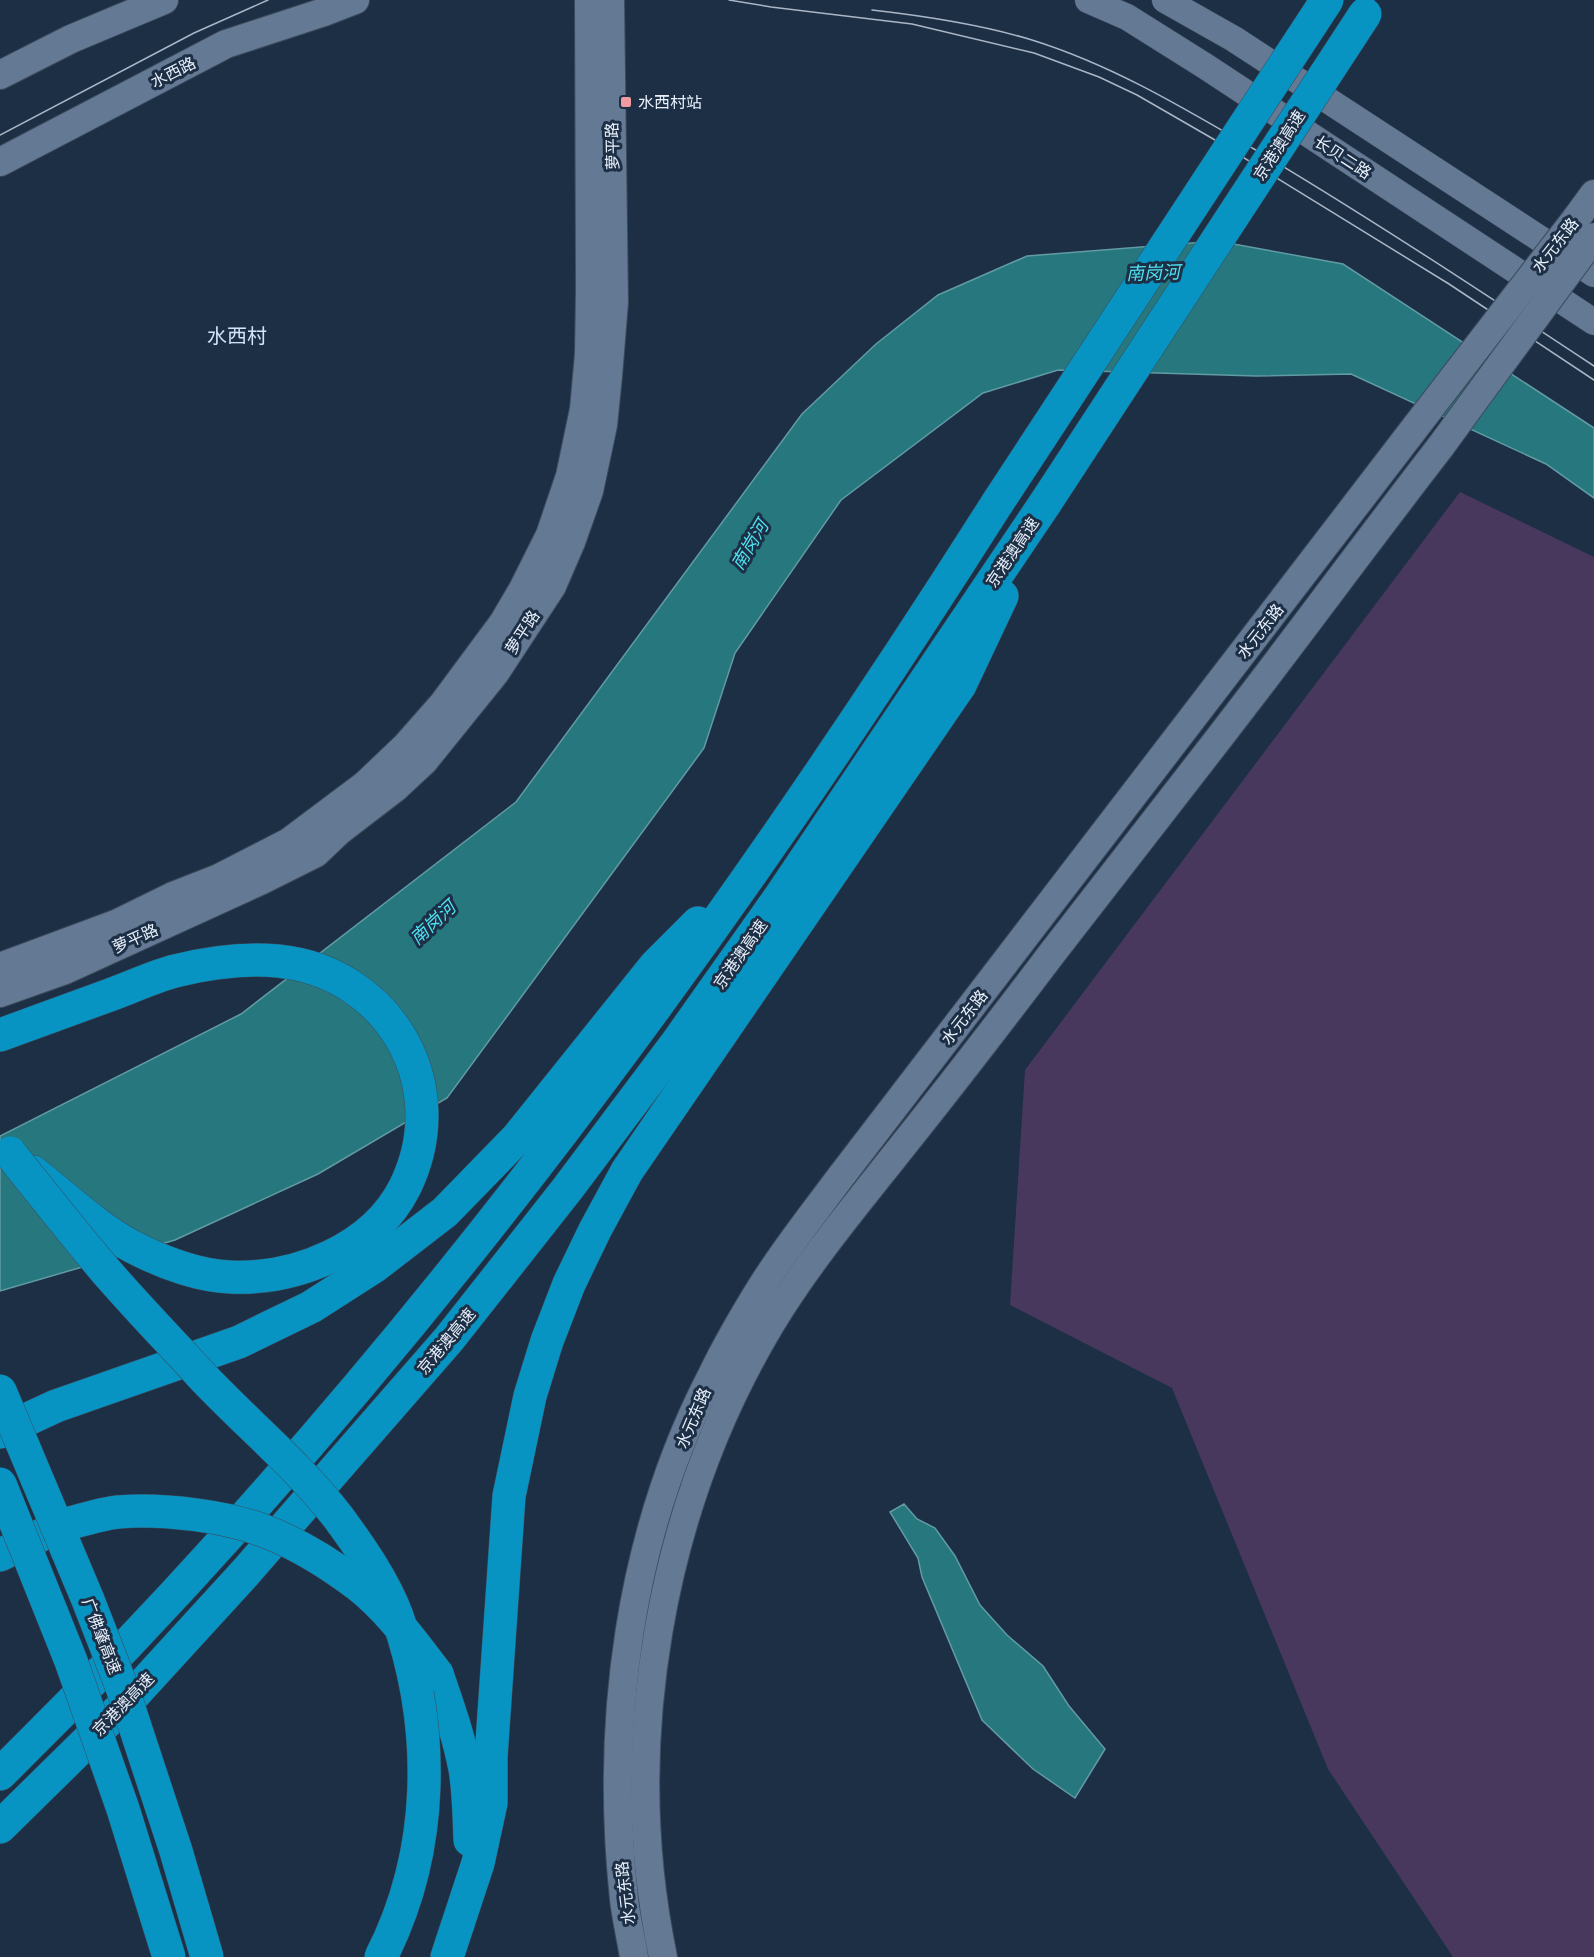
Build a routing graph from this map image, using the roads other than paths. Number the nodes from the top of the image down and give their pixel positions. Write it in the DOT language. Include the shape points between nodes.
graph roads {
  1 [pos="164,0"];
  2 [pos="355,0"];
  3 [pos="589,0"];
  4 [pos="610,0"];
  5 [pos="1088,0"];
  6 [pos="1165,0"];
  7 [pos="1327,0"];
  8 [pos="1370,7"];
  9 [pos="0,75"];
  10 [pos="0,162"];
  11 [pos="1594,194"];
  12 [pos="1584,229"];
  13 [pos="1594,274"];
  14 [pos="1594,322"];
  15 [pos="1046,502"];
  16 [pos="764,855"];
  17 [pos="0,967"];
  18 [pos="0,993"];
  19 [pos="0,1035"];
  20 [pos="5,1148"];
  21 [pos="0,1391"];
  22 [pos="0,1432"];
  23 [pos="0,1484"];
  24 [pos="0,1555"];
  25 [pos="0,1774"];
  26 [pos="0,1827"];
  27 [pos="460,1919"];
  28 [pos="169,1957"];
  29 [pos="207,1957"];
  30 [pos="381,1957"];
  31 [pos="447,1957"];
  32 [pos="634,1957"];
  33 [pos="663,1957"];
  1 -- 9 [label="main road" via="71,39"];
  2 -- 10 [label="main road, 水西路" via="226,44"];
  3 -- 17 [label="main road, 萝平路" via="590,290 584,409 570,476 550,535 503,623 443,704 406,746 365,785 288,842 118,923"];
  4 -- 18 [label="main road, 萝平路" via="614,302 608,386 589,491 552,586 495,673 424,761 316,853 65,970"];
  5 -- 14 [label="street, 长贝二路" via="1127,17"];
  6 -- 13 [label="street" via="1234,39"];
  7 -- 16 [label="highway, bridge" via="919,626"];
  8 -- 15 [label="highway, 京港澳高速, bridge"];
  11 -- 12 [label="main road, 水元东路"];
  12 -- 32 [label="main road, 水元东路, bridge" via="1417,425 839,1179 763,1285 711,1377 686,1428 664,1490 645,1553 627,1648 618,1732 618,1829"];
  12 -- 33 [label="main road, 水元东路, bridge" via="1441,446 819,1253 770,1326 742,1377 695,1488 675,1551 653,1659 645,1788 647,1851"];
  15 -- 26 [label="highway, 京港澳高速" via="780,897 676,1044 509,1263 448,1340 245,1573 126,1702"];
  15 -- 27 [label="highway" via="960,685 627,1171 569,1284 530,1396 509,1496 491,1803"];
  16 -- 22 [label="highway" via="655,966 518,1137 445,1212 375,1266 311,1307 239,1342 56,1406"];
  16 -- 25 [label="highway" via="572,1120 310,1445 180,1590"];
  19 -- 20 [label="highway, bridge" via="174,972 212,964 276,961 303,965 354,987 384,1012 401,1036 418,1080 422,1113 417,1154 405,1186 368,1233 320,1261 259,1277 200,1272 140,1251 112,1234"];
  20 -- 30 [label="highway, bridge" via="154,1324 309,1482 381,1582 396,1615 419,1700 425,1795 412,1877"];
  21 -- 29 [label="highway, 广佛肇高速, bridge" via="123,1690"];
  23 -- 28 [label="highway, bridge" via="71,1661"];
  24 -- 27 [label="highway, bridge" via="60,1526 116,1512 159,1511 215,1518 266,1531 312,1553 359,1586 403,1629 437,1674 458,1736 466,1771 470,1842"];
  27 -- 31 [label="highway"];
}
